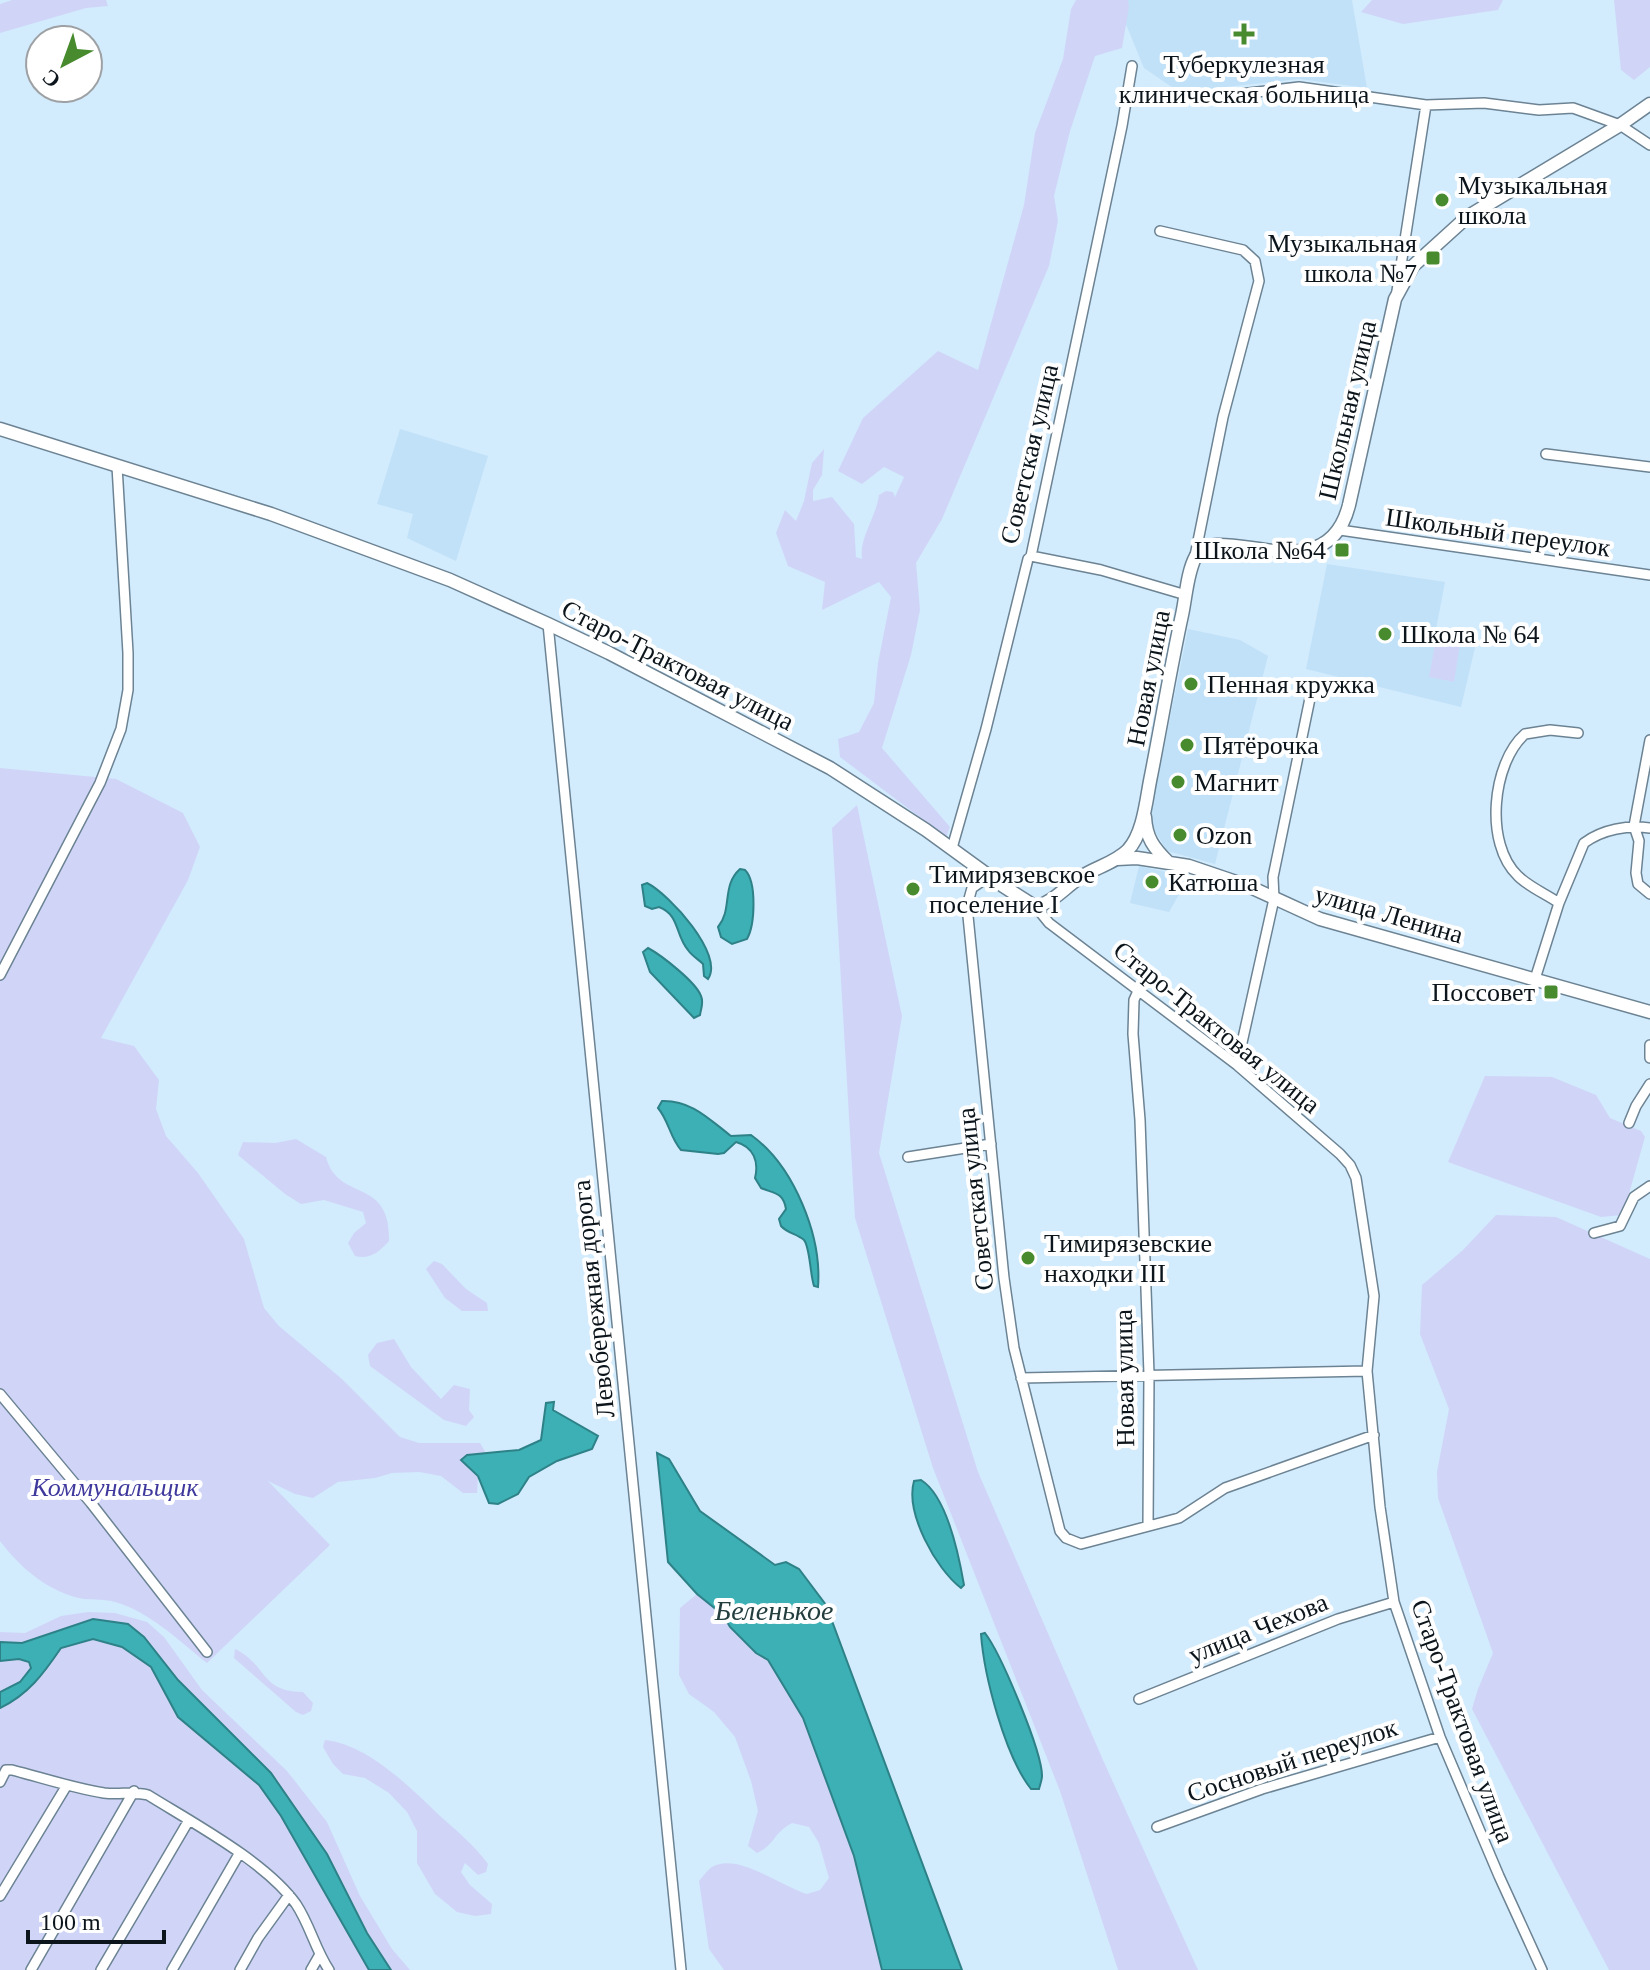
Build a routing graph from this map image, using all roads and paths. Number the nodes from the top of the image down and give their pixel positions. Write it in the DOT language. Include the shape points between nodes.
graph roads {
  1 [pos="1132,66"];
  2 [pos="1191,96"];
  3 [pos="1650,104"];
  4 [pos="1426,105"];
  5 [pos="1620,125"];
  6 [pos="1650,145"];
  7 [pos="1160,231"];
  8 [pos="1396,295"];
  9 [pos="0,429"];
  10 [pos="1546,454"];
  11 [pos="117,466"];
  12 [pos="1650,467"];
  13 [pos="1340,530"];
  14 [pos="1031,556"];
  15 [pos="1195,557"];
  16 [pos="1650,575"];
  17 [pos="1186,595"];
  18 [pos="548,624"];
  19 [pos="1313,684"];
  20 [pos="1578,733"];
  21 [pos="1650,740"];
  22 [pos="1145,806"];
  23 [pos="1634,826"];
  24 [pos="1650,828"];
  25 [pos="952,848"];
  26 [pos="1117,859"];
  27 [pos="1168,862"];
  28 [pos="989,876"];
  29 [pos="1650,894"];
  30 [pos="1274,899"];
  31 [pos="1559,903"];
  32 [pos="1036,907"];
  33 [pos="0,975"];
  34 [pos="1535,979"];
  35 [pos="1138,991"];
  36 [pos="1650,1012"];
  37 [pos="1650,1045"];
  38 [pos="1650,1058"];
  39 [pos="1237,1065"];
  40 [pos="1650,1084"];
  41 [pos="1629,1123"];
  42 [pos="991,1144"];
  43 [pos="908,1157"];
  44 [pos="1650,1186"];
  45 [pos="1594,1233"];
  46 [pos="1367,1371"];
  47 [pos="1149,1374"];
  48 [pos="1021,1378"];
  49 [pos="0,1394"];
  50 [pos="1374,1435"];
  51 [pos="1148,1526"];
  52 [pos="1394,1602"];
  53 [pos="207,1652"];
  54 [pos="1139,1699"];
  55 [pos="1440,1737"];
  56 [pos="0,1782"];
  57 [pos="67,1785"];
  58 [pos="134,1791"];
  59 [pos="189,1820"];
  60 [pos="1157,1827"];
  61 [pos="239,1854"];
  62 [pos="289,1895"];
  63 [pos="0,1896"];
  64 [pos="319,1956"];
  65 [pos="31,1970"];
  66 [pos="101,1970"];
  67 [pos="172,1970"];
  68 [pos="240,1970"];
  69 [pos="311,1970"];
  70 [pos="329,1970"];
  71 [pos="681,1970"];
  72 [pos="1542,1970"];
  1 -- 14 [label="street, Советская улица"];
  2 -- 4 [label="street" via="1299,87"];
  3 -- 5 [label="street"];
  4 -- 5 [label="street" via="1573,108"];
  4 -- 8 [label="street"];
  5 -- 6 [label="street"];
  5 -- 8 [label="street" via="1467,217 1413,266"];
  7 -- 15 [label="street" via="1243,250 1258,267"];
  8 -- 13 [label="street, Школьная улица"];
  9 -- 11 [label="street, Старо-Трактовая улица"];
  10 -- 12 [label="street"];
  11 -- 18 [label="street, Старо-Трактовая улица" via="390,557"];
  11 -- 33 [label="street" via="128,653 121,729 100,783"];
  13 -- 15 [label="street" via="1296,552 1213,544"];
  13 -- 16 [label="street, Школьный переулок"];
  14 -- 17 [label="street"];
  14 -- 25 [label="street, Советская улица"];
  15 -- 17 [label="street, Новая улица"];
  17 -- 22 [label="street, Новая улица"];
  18 -- 25 [label="street, Старо-Трактовая улица" via="800,751"];
  18 -- 71 [label="street, Левобережная дорога"];
  19 -- 30 [label="street" via="1273,877"];
  20 -- 31 [label="street" via="1525,734 1509,752 1498,783 1496,811 1508,862 1517,875"];
  21 -- 23 [label="street"];
  22 -- 26 [label="street, Новая улица" via="1134,842"];
  22 -- 27 [label="street" via="1147,836"];
  23 -- 24 [label="street"];
  23 -- 29 [label="street" via="1638,884"];
  23 -- 31 [label="street" via="1584,843"];
  25 -- 28 [label="street, Старо-Трактовая улица"];
  26 -- 27 [label="street, улица Ленина"];
  26 -- 32 [label="street, Новая улица"];
  27 -- 30 [label="street, улица Ленина"];
  28 -- 32 [label="street, Старо-Трактовая улица"];
  28 -- 42 [label="street, Советская улица" via="972,888 967,906"];
  30 -- 34 [label="street, улица Ленина" via="1320,919"];
  30 -- 39 [label="street"];
  31 -- 34 [label="street"];
  32 -- 35 [label="street, Старо-Трактовая улица" via="1049,923"];
  34 -- 36 [label="street, улица Ленина"];
  35 -- 39 [label="street, Старо-Трактовая улица"];
  35 -- 47 [label="street, Новая улица" via="1133,1034"];
  37 -- 38 [label="street"];
  39 -- 46 [label="street, Старо-Трактовая улица" via="1340,1154 1356,1178 1374,1296"];
  40 -- 41 [label="street"];
  42 -- 43 [label="street"];
  42 -- 48 [label="street, Советская улица" via="1004,1278"];
  44 -- 45 [label="street" via="1634,1197 1620,1226"];
  46 -- 47 [label="street"];
  46 -- 50 [label="street, Старо-Трактовая улица"];
  47 -- 48 [label="street"];
  47 -- 51 [label="street, Новая улица"];
  48 -- 51 [label="street, Советская улица" via="1057,1523 1066,1538 1081,1544"];
  49 -- 53 [label="street"];
  50 -- 51 [label="street" via="1239,1481 1179,1518"];
  50 -- 52 [label="street, Старо-Трактовая улица"];
  52 -- 54 [label="street, улица Чехова" via="1338,1619"];
  52 -- 55 [label="street, Старо-Трактовая улица"];
  55 -- 60 [label="street, Сосновый переулок" via="1262,1789"];
  55 -- 72 [label="street, Старо-Трактовая улица"];
  56 -- 57 [label="street" via="6,1770 12,1770"];
  57 -- 58 [label="street" via="121,1795"];
  57 -- 63 [label="street"];
  58 -- 59 [label="street"];
  58 -- 65 [label="street"];
  59 -- 61 [label="street"];
  59 -- 66 [label="street"];
  61 -- 62 [label="street"];
  61 -- 67 [label="street"];
  62 -- 64 [label="street" via="307,1922"];
  62 -- 68 [label="street"];
  64 -- 69 [label="street"];
  64 -- 70 [label="street"];
}
